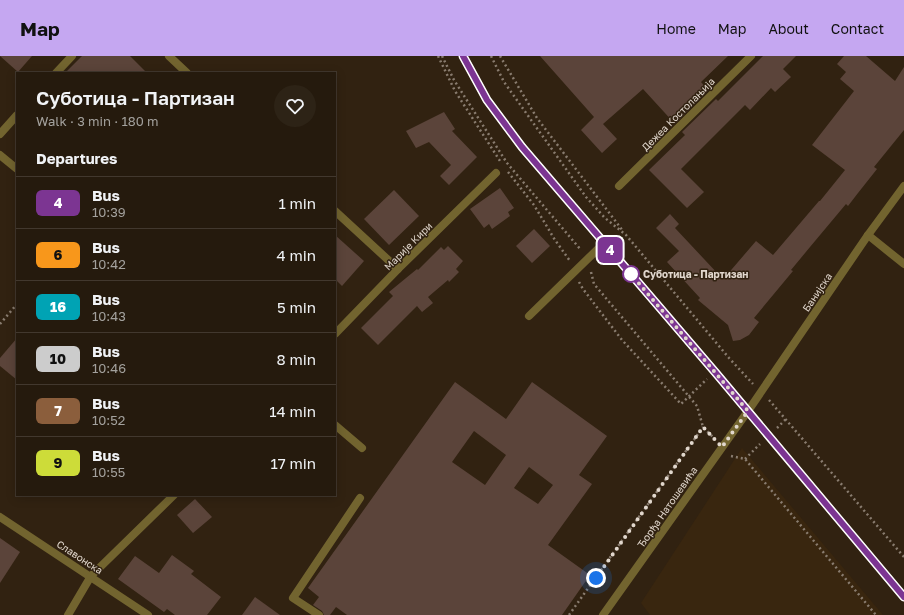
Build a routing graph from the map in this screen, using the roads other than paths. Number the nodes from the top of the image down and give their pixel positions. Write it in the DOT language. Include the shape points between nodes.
graph roads {
  1 [pos="72,56"];
  2 [pos="169,56"];
  3 [pos="463,56"];
  4 [pos="751,56"];
  5 [pos="57,72"];
  6 [pos="186,72"];
  7 [pos="16,116"];
  8 [pos="0,134"];
  9 [pos="0,155"];
  10 [pos="16,168"];
  11 [pos="496,173"];
  12 [pos="619,186"];
  13 [pos="904,186"];
  14 [pos="336,212"];
  15 [pos="868,235"];
  16 [pos="604,243"];
  17 [pos="904,264"];
  18 [pos="398,269"];
  19 [pos="529,316"];
  20 [pos="336,333"];
  21 [pos="748,411"];
  22 [pos="336,426"];
  23 [pos="362,448"];
  24 [pos="173,496"];
  25 [pos="360,498"];
  26 [pos="0,517"];
  27 [pos="92,576"];
  28 [pos="904,597"];
  29 [pos="68,615"];
  30 [pos="148,615"];
  31 [pos="319,615"];
  32 [pos="603,615"];
  1 -- 5 [label="street"];
  2 -- 6 [label="street"];
  3 -- 16 [label="main road" via="487,100 522,147"];
  4 -- 12 [label="street, Дежеа Костолањија"];
  7 -- 8 [label="street"];
  9 -- 10 [label="street"];
  11 -- 18 [label="street, Марије Кири"];
  13 -- 15 [label="street, Банијска"];
  14 -- 18 [label="street"];
  15 -- 17 [label="street"];
  15 -- 21 [label="street, Банијска"];
  16 -- 19 [label="street"];
  16 -- 21 [label="main road"];
  18 -- 20 [label="street, Марије Кири"];
  21 -- 28 [label="main road"];
  21 -- 32 [label="street, Ђорђа Натошевића"];
  22 -- 23 [label="street"];
  24 -- 27 [label="street"];
  25 -- 31 [label="street" via="293,598"];
  26 -- 27 [label="street, Славонска"];
  27 -- 29 [label="street"];
  27 -- 30 [label="street, Славонска"];
}
